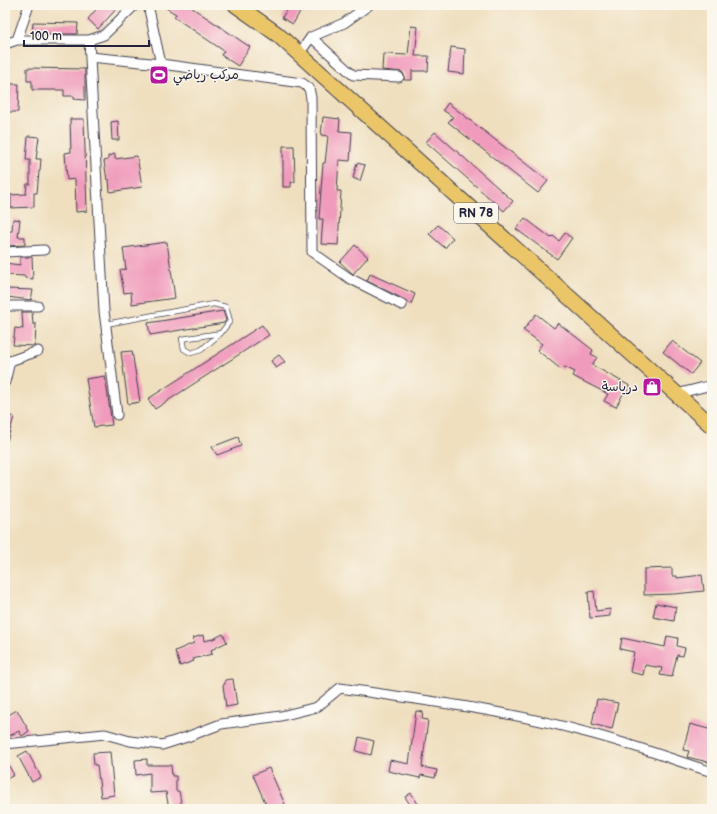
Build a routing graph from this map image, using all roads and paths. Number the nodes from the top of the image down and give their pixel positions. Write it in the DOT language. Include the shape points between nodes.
graph roads {
  1 [pos="29,5"];
  2 [pos="135,5"];
  3 [pos="148,5"];
  4 [pos="236,5"];
  5 [pos="369,5"];
  6 [pos="312,37"];
  7 [pos="18,40"];
  8 [pos="89,40"];
  9 [pos="5,44"];
  10 [pos="299,54"];
  11 [pos="90,57"];
  12 [pos="161,64"];
  13 [pos="399,77"];
  14 [pos="44,250"];
  15 [pos="5,252"];
  16 [pos="402,305"];
  17 [pos="5,306"];
  18 [pos="38,306"];
  19 [pos="106,324"];
  20 [pos="221,333"];
  21 [pos="38,351"];
  22 [pos="5,382"];
  23 [pos="712,385"];
  24 [pos="676,394"];
  25 [pos="117,415"];
  26 [pos="712,426"];
  27 [pos="5,744"];
  28 [pos="712,771"];
  1 -- 7 [label="street"];
  2 -- 8 [label="street" via="104,35"];
  3 -- 12 [label="street"];
  4 -- 10 [label="main road, RN 78" via="277,34"];
  5 -- 6 [label="street" via="344,23"];
  6 -- 10 [label="street"];
  6 -- 13 [label="street" via="353,75"];
  7 -- 8 [label="street"];
  7 -- 9 [label="street"];
  8 -- 11 [label="street"];
  10 -- 24 [label="main road, RN 78"];
  11 -- 12 [label="street"];
  11 -- 19 [label="street"];
  12 -- 16 [label="street" via="302,83 310,88 312,252 349,278"];
  14 -- 15 [label="street"];
  17 -- 18 [label="street"];
  19 -- 20 [label="lane" via="214,304 226,307 230,321"];
  19 -- 25 [label="street"];
  20 -- 20 [label="lane" via="182,339 184,349 190,353 200,350"];
  21 -- 22 [label="street" via="10,362"];
  23 -- 24 [label="street"];
  24 -- 26 [label="main road, RN 78"];
  27 -- 28 [label="street" via="105,734 162,745 220,724 281,716 318,707 340,688 530,719 585,732"];
}
